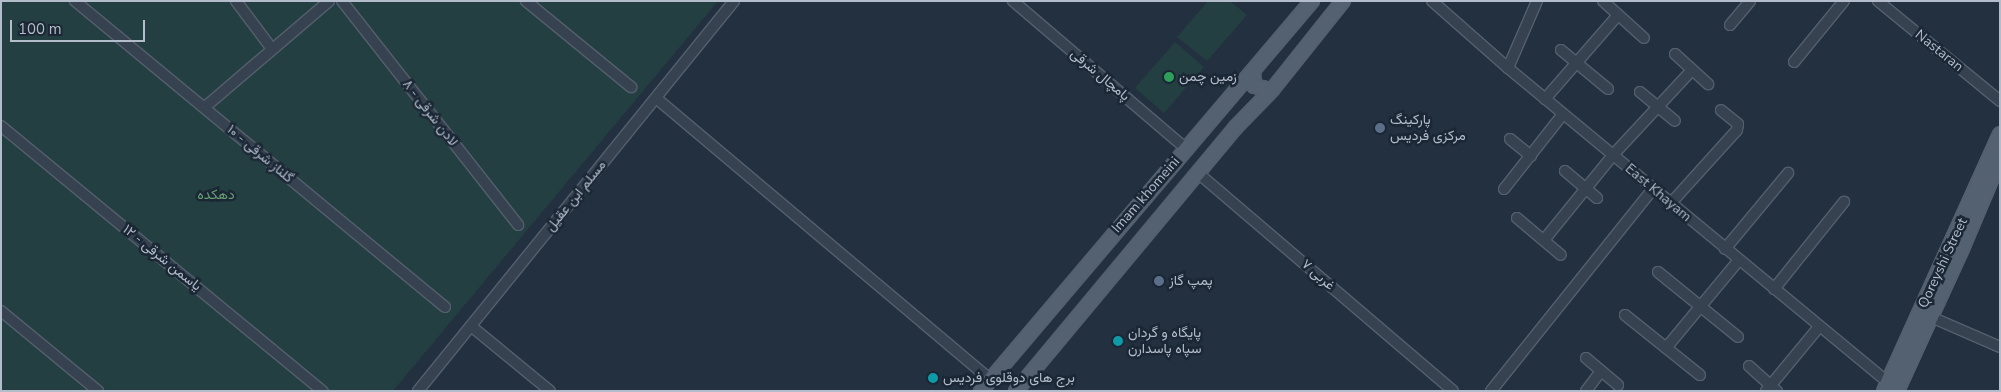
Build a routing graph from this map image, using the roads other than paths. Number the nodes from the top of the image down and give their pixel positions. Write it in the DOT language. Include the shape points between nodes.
graph roads {
  1 [pos="75,1"];
  2 [pos="236,1"];
  3 [pos="329,1"];
  4 [pos="342,1"];
  5 [pos="526,1"];
  6 [pos="734,1"];
  7 [pos="1013,1"];
  8 [pos="1312,1"];
  9 [pos="1343,1"];
  10 [pos="1432,1"];
  11 [pos="1537,1"];
  12 [pos="1603,1"];
  13 [pos="1750,1"];
  14 [pos="1844,1"];
  15 [pos="1878,1"];
  16 [pos="1618,15"];
  17 [pos="1730,26"];
  18 [pos="1644,38"];
  19 [pos="272,49"];
  20 [pos="1561,50"];
  21 [pos="1675,54"];
  22 [pos="1794,62"];
  23 [pos="1577,63"];
  24 [pos="1508,68"];
  25 [pos="1692,70"];
  26 [pos="1253,71"];
  27 [pos="1708,84"];
  28 [pos="631,87"];
  29 [pos="1608,89"];
  30 [pos="1272,90"];
  31 [pos="1640,92"];
  32 [pos="656,98"];
  33 [pos="1545,99"];
  34 [pos="2000,101"];
  35 [pos="205,107"];
  36 [pos="1658,107"];
  37 [pos="1721,110"];
  38 [pos="1563,114"];
  39 [pos="1675,121"];
  40 [pos="1,126"];
  41 [pos="2000,134"];
  42 [pos="1510,139"];
  43 [pos="1186,149"];
  44 [pos="1613,155"];
  45 [pos="1531,156"];
  46 [pos="1994,163"];
  47 [pos="1565,170"];
  48 [pos="1198,173"];
  49 [pos="1788,173"];
  50 [pos="1586,188"];
  51 [pos="1504,189"];
  52 [pos="1653,189"];
  53 [pos="1597,198"];
  54 [pos="1844,202"];
  55 [pos="1671,203"];
  56 [pos="1517,218"];
  57 [pos="518,226"];
  58 [pos="1544,240"];
  59 [pos="1725,248"];
  60 [pos="1561,255"];
  61 [pos="1739,260"];
  62 [pos="1658,272"];
  63 [pos="1774,289"];
  64 [pos="1700,305"];
  65 [pos="445,307"];
  66 [pos="1,310"];
  67 [pos="1625,314"];
  68 [pos="1931,318"];
  69 [pos="471,326"];
  70 [pos="1819,327"];
  71 [pos="1738,337"];
  72 [pos="2000,346"];
  73 [pos="1666,348"];
  74 [pos="1586,358"];
  75 [pos="1749,366"];
  76 [pos="1602,371"];
  77 [pos="1700,376"];
  78 [pos="990,379"];
  79 [pos="1618,385"];
  80 [pos="1895,388"];
  81 [pos="1771,389"];
  82 [pos="1018,390"];
  83 [pos="98,391"];
  84 [pos="323,391"];
  85 [pos="418,391"];
  86 [pos="550,391"];
  87 [pos="981,391"];
  88 [pos="1453,391"];
  89 [pos="1491,391"];
  90 [pos="1586,391"];
  1 -- 35 [label="street, گلناز شرقی - ۱۰"];
  2 -- 19 [label="street"];
  3 -- 19 [label="street"];
  4 -- 57 [label="street, لادن شرقی - ۸"];
  5 -- 28 [label="street"];
  6 -- 32 [label="street, مسلم ابن عقیل"];
  7 -- 43 [label="street, پامچال شرقی"];
  8 -- 26 [label="main road, Imam khomeini"];
  9 -- 30 [label="main road, Imam khomeini"];
  10 -- 24 [label="street, East Khayam"];
  11 -- 24 [label="street"];
  12 -- 16 [label="street"];
  13 -- 17 [label="street"];
  14 -- 22 [label="street"];
  15 -- 34 [label="street, Nastaran"];
  16 -- 18 [label="street"];
  16 -- 23 [label="street"];
  19 -- 35 [label="street"];
  20 -- 23 [label="street"];
  21 -- 25 [label="street"];
  23 -- 29 [label="street"];
  23 -- 33 [label="street"];
  24 -- 33 [label="street, East Khayam"];
  25 -- 27 [label="street"];
  25 -- 36 [label="street"];
  26 -- 30 [label="main road" via="1254,86"];
  26 -- 43 [label="main road, Imam khomeini"];
  30 -- 48 [label="main road, Imam khomeini"];
  31 -- 36 [label="street"];
  32 -- 69 [label="street, مسلم ابن عقیل"];
  32 -- 78 [label="street"];
  33 -- 38 [label="street, East Khayam"];
  35 -- 65 [label="street, گلناز شرقی - ۱۰"];
  36 -- 39 [label="street"];
  36 -- 44 [label="street"];
  37 -- 55 [label="street" via="1738,124 1737,130"];
  38 -- 44 [label="street, East Khayam"];
  38 -- 45 [label="street"];
  40 -- 84 [label="street, یاسمن شرقی - ۱۲"];
  41 -- 46 [label="main road, Qoreyshi Street"];
  42 -- 45 [label="street"];
  43 -- 78 [label="main road, Imam khomeini"];
  44 -- 50 [label="street"];
  44 -- 52 [label="street, East Khayam"];
  45 -- 51 [label="street"];
  46 -- 68 [label="main road, Qoreyshi Street"];
  46 -- 80 [label="main road, Qoreyshi Street"];
  47 -- 50 [label="street"];
  48 -- 82 [label="main road, Imam khomeini"];
  48 -- 88 [label="street, ۷ غربی"];
  49 -- 59 [label="street"];
  50 -- 53 [label="street"];
  50 -- 58 [label="street"];
  52 -- 55 [label="street, East Khayam"];
  52 -- 89 [label="street"];
  54 -- 63 [label="street"];
  55 -- 59 [label="street, East Khayam"];
  56 -- 58 [label="street"];
  58 -- 60 [label="street"];
  59 -- 61 [label="street, East Khayam"];
  61 -- 63 [label="street, East Khayam"];
  61 -- 64 [label="street"];
  62 -- 64 [label="street"];
  63 -- 70 [label="street, East Khayam"];
  64 -- 71 [label="street"];
  64 -- 73 [label="street"];
  66 -- 83 [label="street"];
  67 -- 73 [label="street"];
  68 -- 72 [label="street"];
  68 -- 80 [label="main road, Qoreyshi Street"];
  69 -- 85 [label="street, مسلم ابن عقیل"];
  69 -- 86 [label="street"];
  70 -- 80 [label="street, East Khayam"];
  70 -- 81 [label="street"];
  73 -- 77 [label="street"];
  74 -- 76 [label="street"];
  75 -- 81 [label="street"];
  76 -- 79 [label="street"];
  76 -- 90 [label="street"];
  78 -- 87 [label="main road, Imam khomeini"];
}
